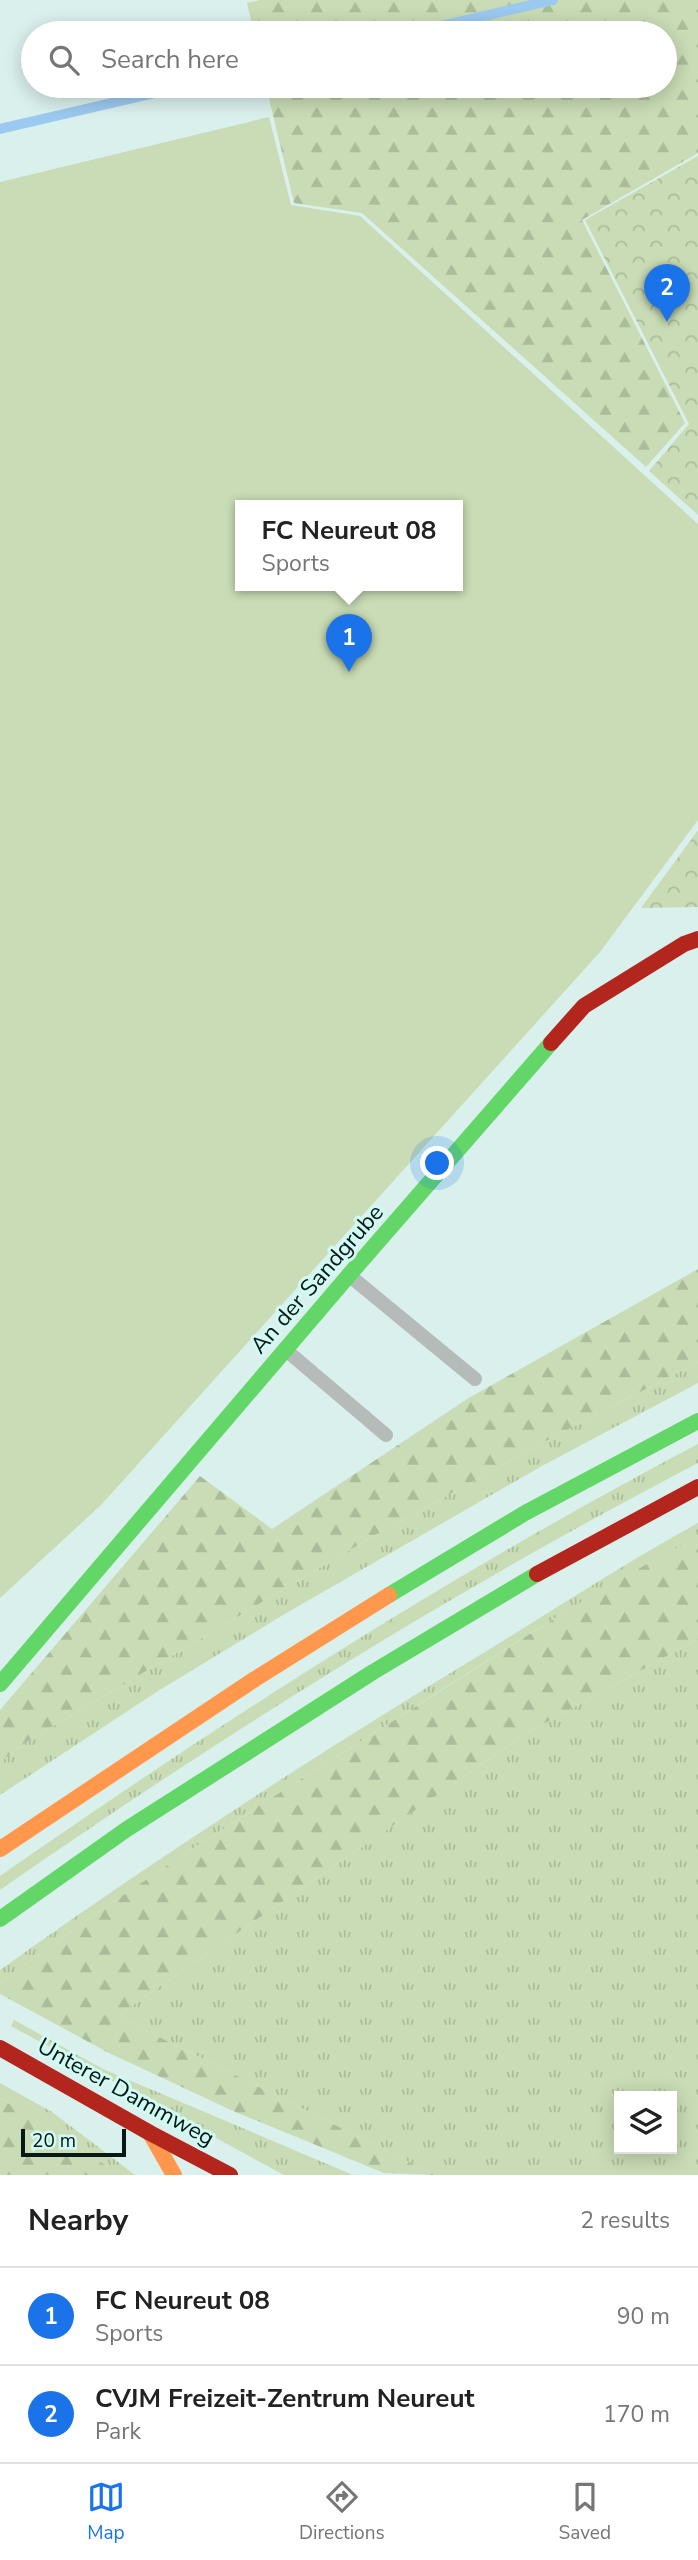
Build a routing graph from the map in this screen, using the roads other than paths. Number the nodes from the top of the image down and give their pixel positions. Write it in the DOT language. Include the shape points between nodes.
graph roads {
  1 [pos="698,939"];
  2 [pos="349,1275"];
  3 [pos="286,1350"];
  4 [pos="475,1379"];
  5 [pos="698,1420"];
  6 [pos="386,1435"];
  7 [pos="698,1486"];
  8 [pos="0,1684"];
  9 [pos="0,1849"];
  10 [pos="0,1919"];
  11 [pos="0,2048"];
  12 [pos="150,2133"];
  13 [pos="174,2175"];
  14 [pos="230,2175"];
  1 -- 2 [label="main road, An der Sandgrube" via="584,1006"];
  2 -- 3 [label="main road, An der Sandgrube"];
  2 -- 4 [label="lane"];
  3 -- 6 [label="lane"];
  3 -- 8 [label="main road, An der Sandgrube"];
  5 -- 9 [label="main road" via="525,1513 388,1596"];
  7 -- 10 [label="main road" via="512,1588 373,1672 127,1829"];
  11 -- 12 [label="main road, Unterer Dammweg"];
  12 -- 13 [label="main road"];
  12 -- 14 [label="main road, Unterer Dammweg"];
}
